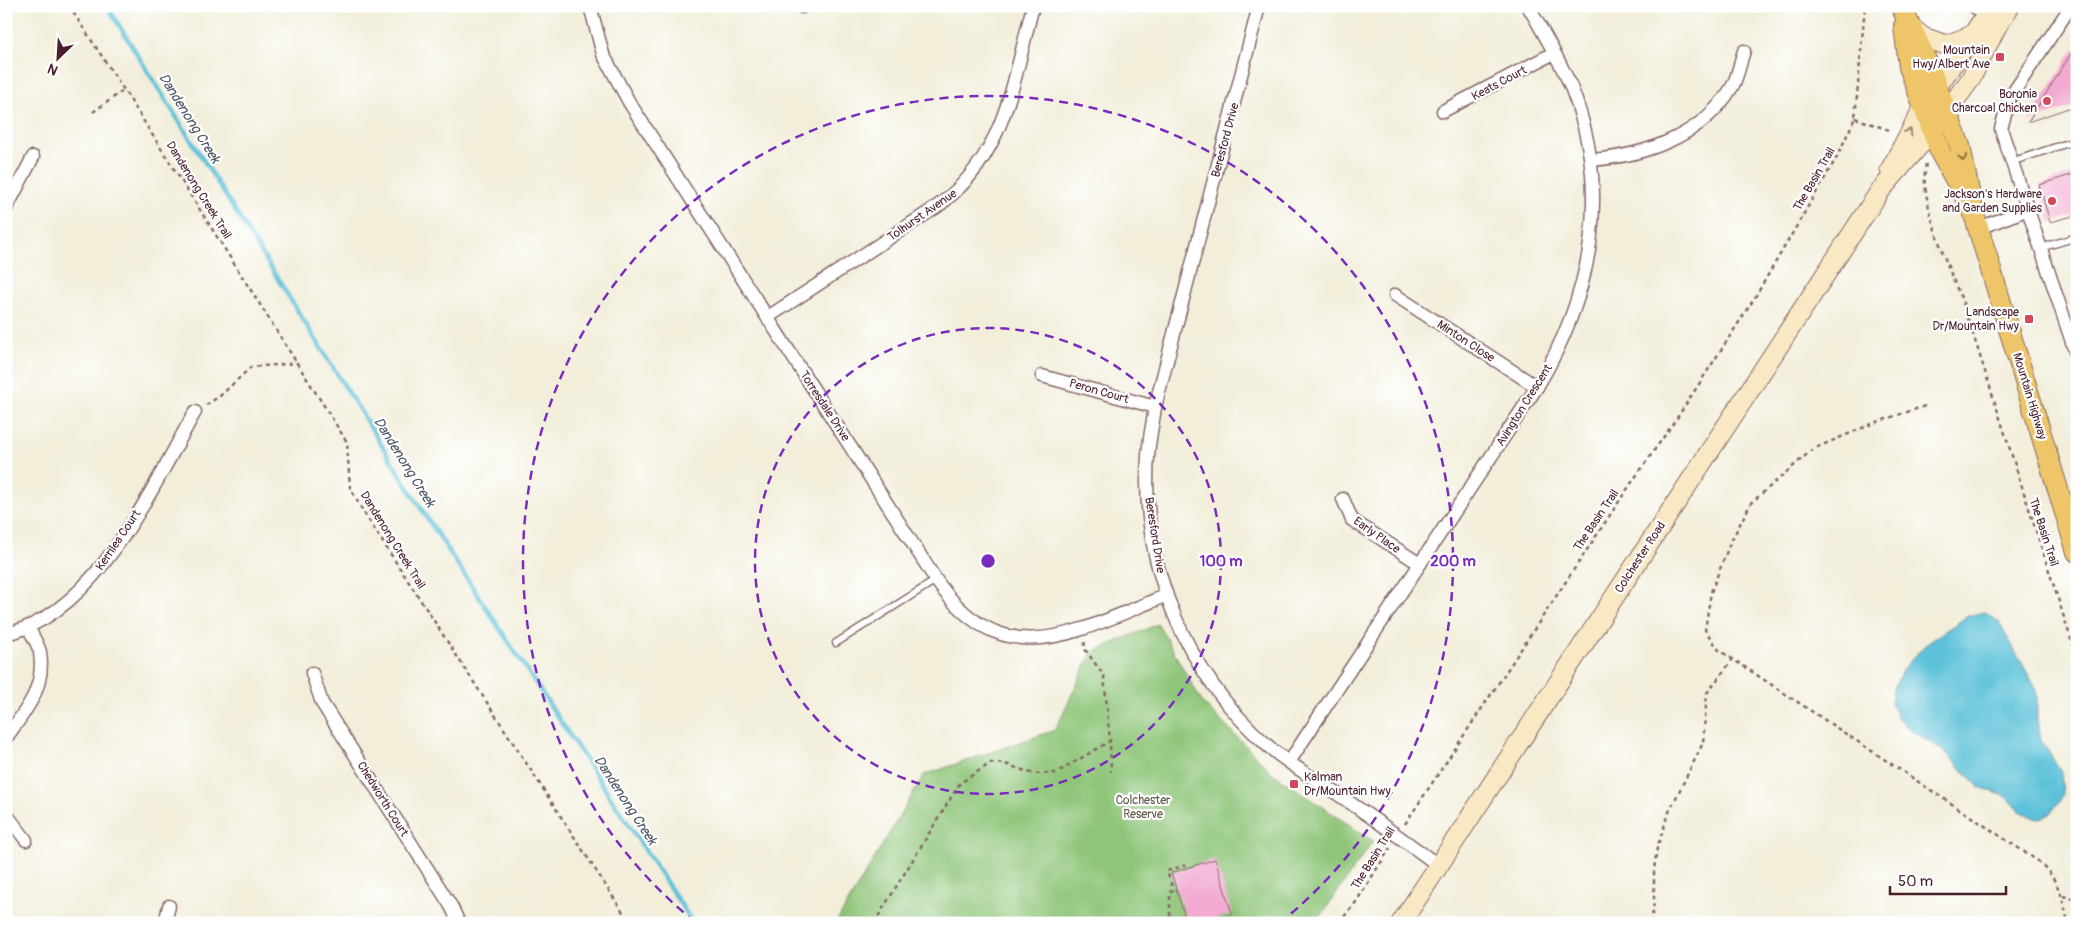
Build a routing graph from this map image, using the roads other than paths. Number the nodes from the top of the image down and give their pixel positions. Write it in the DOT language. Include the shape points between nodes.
graph roads {
  1 [pos="590,6"];
  2 [pos="1032,6"];
  3 [pos="1259,6"];
  4 [pos="1528,6"];
  5 [pos="1968,6"];
  6 [pos="2010,6"];
  7 [pos="2072,6"];
  8 [pos="2077,8"];
  9 [pos="1904,14"];
  10 [pos="1991,16"];
  11 [pos="1973,35"];
  12 [pos="1744,50"];
  13 [pos="1554,53"];
  14 [pos="1937,89"];
  15 [pos="1923,108"];
  16 [pos="1443,111"];
  17 [pos="1947,112"];
  18 [pos="1932,131"];
  19 [pos="2077,140"];
  20 [pos="32,157"];
  21 [pos="1590,160"];
  22 [pos="2012,162"];
  23 [pos="1880,191"];
  24 [pos="6,209"];
  25 [pos="2026,210"];
  26 [pos="1976,219"];
  27 [pos="2077,236"];
  28 [pos="2040,248"];
  29 [pos="1396,295"];
  30 [pos="768,317"];
  31 [pos="2077,357"];
  32 [pos="1042,376"];
  33 [pos="1537,387"];
  34 [pos="1155,407"];
  35 [pos="195,412"];
  36 [pos="1343,499"];
  37 [pos="2077,552"];
  38 [pos="1420,564"];
  39 [pos="936,580"];
  40 [pos="1165,596"];
  41 [pos="28,627"];
  42 [pos="6,634"];
  43 [pos="836,643"];
  44 [pos="312,672"];
  45 [pos="6,738"];
  46 [pos="1289,762"];
  47 [pos="6,814"];
  48 [pos="26,840"];
  49 [pos="1438,866"];
  50 [pos="169,906"];
  51 [pos="166,923"];
  52 [pos="459,923"];
  53 [pos="1401,923"];
  1 -- 30 [label="street, Torresdale Drive" via="603,54 616,80"];
  2 -- 30 [label="street, Tolhurst Avenue" via="1006,113 982,163 952,196"];
  3 -- 34 [label="street, Beresford Drive"];
  4 -- 13 [label="street, Avington Crescent"];
  5 -- 10 [label="lane"];
  6 -- 10 [label="main road"];
  7 -- 8 [label="street"];
  7 -- 22 [label="street" via="2009,99 2001,130"];
  9 -- 11 [label="main road" via="1923,37 1946,45"];
  9 -- 14 [label="main road, Mountain Highway"];
  9 -- 15 [label="main road, Mountain Highway" via="1909,67"];
  10 -- 11 [label="main road, Colchester Road"];
  10 -- 17 [label="main road, Colchester Road" via="1970,80"];
  11 -- 14 [label="main road, Colchester Road"];
  12 -- 21 [label="street" via="1733,85 1718,108 1677,138 1646,152"];
  13 -- 16 [label="street, Keats Court"];
  13 -- 21 [label="street, Avington Crescent" via="1580,114"];
  14 -- 15 [label="main road, Colchester Road"];
  14 -- 17 [label="main road, Mountain Highway"];
  15 -- 18 [label="main road, Mountain Highway"];
  23 -- 15 [label="main road, Colchester Road, one-way"];
  17 -- 18 [label="main road, Colchester Road"];
  17 -- 26 [label="main road, Mountain Highway, one-way" via="1960,146"];
  18 -- 23 [label="main road, Colchester Road"];
  18 -- 26 [label="main road, Mountain Highway"];
  19 -- 22 [label="lane"];
  20 -- 24 [label="street"];
  21 -- 33 [label="street, Avington Crescent" via="1595,198 1594,224 1583,285 1556,353"];
  22 -- 25 [label="street"];
  23 -- 49 [label="main road, Colchester Road"];
  25 -- 26 [label="street"];
  25 -- 28 [label="street"];
  26 -- 37 [label="main road, Mountain Highway"];
  27 -- 28 [label="lane"];
  28 -- 31 [label="street"];
  29 -- 33 [label="street, Minton Close"];
  30 -- 39 [label="street, Torresdale Drive"];
  32 -- 34 [label="street, Peron Court"];
  33 -- 38 [label="street, Avington Crescent"];
  34 -- 40 [label="street, Beresford Drive" via="1148,455 1149,510"];
  35 -- 41 [label="street, Kerrilea Court" via="124,535 89,581 70,601"];
  36 -- 38 [label="street, Early Place" via="1352,520"];
  38 -- 46 [label="street, Avington Crescent"];
  39 -- 40 [label="street, Torresdale Drive" via="956,606 979,625 1032,640 1055,638"];
  39 -- 43 [label="lane"];
  40 -- 46 [label="street, Beresford Drive" via="1176,622 1214,686 1256,734"];
  41 -- 42 [label="street, Kerrilea Court"];
  41 -- 45 [label="street" via="40,651 37,692"];
  44 -- 52 [label="street, Chedworth Court" via="322,703"];
  46 -- 49 [label="street, Beresford Drive"];
  47 -- 48 [label="street"];
  49 -- 53 [label="main road, Colchester Road"];
  50 -- 51 [label="street"];
}
